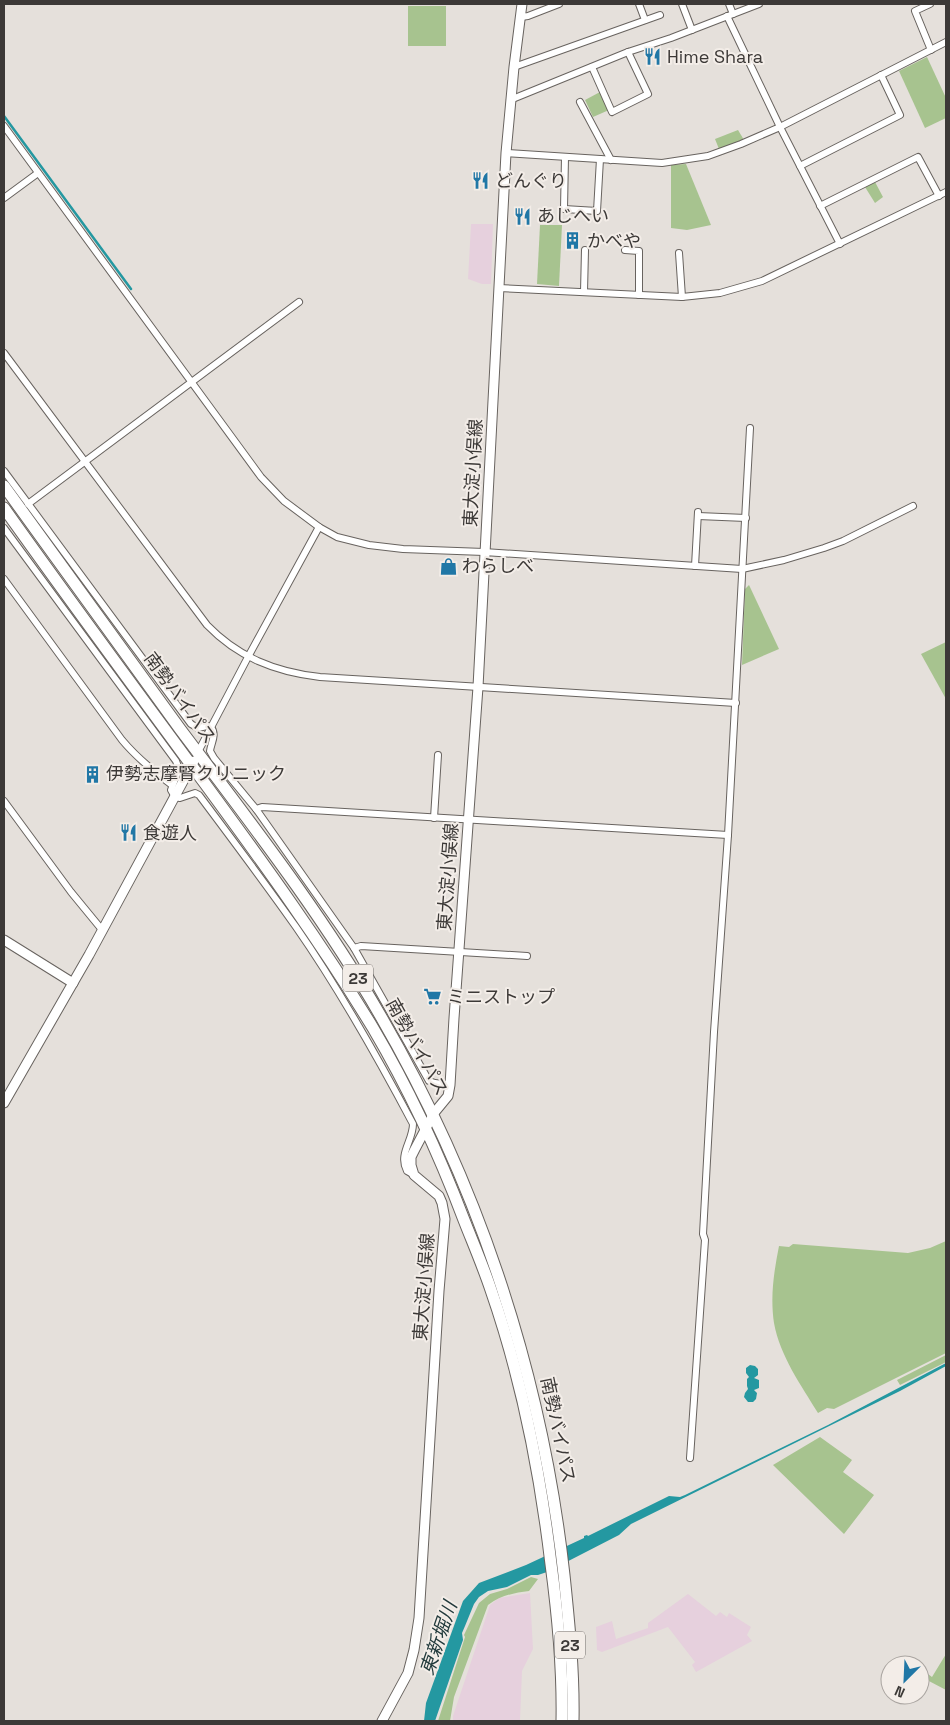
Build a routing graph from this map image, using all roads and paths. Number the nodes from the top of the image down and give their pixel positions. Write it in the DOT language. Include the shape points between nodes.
graph roads {
  1 [pos="522,4"];
  2 [pos="559,4"];
  3 [pos="639,4"];
  4 [pos="682,4"];
  5 [pos="729,4"];
  6 [pos="759,4"];
  7 [pos="930,4"];
  8 [pos="660,15"];
  9 [pos="730,15"];
  10 [pos="521,17"];
  11 [pos="645,20"];
  12 [pos="692,30"];
  13 [pos="946,42"];
  14 [pos="931,50"];
  15 [pos="628,52"];
  16 [pos="592,66"];
  17 [pos="514,67"];
  18 [pos="880,75"];
  19 [pos="510,100"];
  20 [pos="580,102"];
  21 [pos="4,126"];
  22 [pos="780,127"];
  23 [pos="506,153"];
  24 [pos="566,157"];
  25 [pos="600,160"];
  26 [pos="611,160"];
  27 [pos="800,166"];
  28 [pos="38,173"];
  29 [pos="946,192"];
  30 [pos="939,196"];
  31 [pos="4,198"];
  32 [pos="820,206"];
  33 [pos="840,244"];
  34 [pos="585,250"];
  35 [pos="625,250"];
  36 [pos="679,253"];
  37 [pos="498,288"];
  38 [pos="584,292"];
  39 [pos="639,295"];
  40 [pos="682,297"];
  41 [pos="299,302"];
  42 [pos="4,353"];
  43 [pos="191,382"];
  44 [pos="750,428"];
  45 [pos="84,462"];
  46 [pos="4,471"];
  47 [pos="4,486"];
  48 [pos="28,504"];
  49 [pos="914,506"];
  50 [pos="4,508"];
  51 [pos="746,518"];
  52 [pos="319,527"];
  53 [pos="4,528"];
  54 [pos="484,552"];
  55 [pos="695,566"];
  56 [pos="742,569"];
  57 [pos="4,579"];
  58 [pos="248,657"];
  59 [pos="478,687"];
  60 [pos="736,703"];
  61 [pos="211,728"];
  62 [pos="198,752"];
  63 [pos="438,755"];
  64 [pos="192,766"];
  65 [pos="172,785"];
  66 [pos="175,797"];
  67 [pos="4,801"];
  68 [pos="256,809"];
  69 [pos="434,818"];
  70 [pos="468,820"];
  71 [pos="728,835"];
  72 [pos="103,930"];
  73 [pos="4,940"];
  74 [pos="354,948"];
  75 [pos="459,953"];
  76 [pos="528,956"];
  77 [pos="73,983"];
  78 [pos="450,1085"];
  79 [pos="4,1103"];
  80 [pos="434,1113"];
  81 [pos="426,1128"];
  82 [pos="414,1175"];
  83 [pos="690,1458"];
  84 [pos="558,1572"];
  85 [pos="382,1721"];
  86 [pos="562,1721"];
  87 [pos="573,1721"];
  1 -- 10 [label="main road, 東大淀小俣線"];
  2 -- 10 [label="street"];
  3 -- 11 [label="street"];
  4 -- 12 [label="street"];
  5 -- 9 [label="street"];
  6 -- 9 [label="street"];
  7 -- 14 [label="street" via="915,11"];
  8 -- 11 [label="street"];
  9 -- 12 [label="street"];
  9 -- 22 [label="street"];
  10 -- 17 [label="main road, 東大淀小俣線"];
  11 -- 17 [label="street"];
  12 -- 15 [label="street"];
  13 -- 14 [label="street"];
  14 -- 18 [label="street"];
  15 -- 16 [label="street"];
  15 -- 16 [label="street" via="648,94 612,112"];
  16 -- 19 [label="street"];
  17 -- 19 [label="main road, 東大淀小俣線"];
  18 -- 22 [label="street"];
  18 -- 27 [label="street" via="900,114"];
  19 -- 23 [label="main road, 東大淀小俣線"];
  20 -- 26 [label="street"];
  21 -- 28 [label="street"];
  22 -- 26 [label="street" via="708,156 662,163"];
  22 -- 27 [label="street"];
  23 -- 24 [label="street"];
  23 -- 37 [label="main road, 東大淀小俣線"];
  24 -- 25 [label="street"];
  24 -- 25 [label="street" via="564,209 597,211"];
  25 -- 26 [label="street"];
  27 -- 32 [label="street"];
  28 -- 31 [label="street"];
  28 -- 43 [label="street"];
  29 -- 30 [label="street"];
  30 -- 32 [label="street" via="918,157"];
  30 -- 33 [label="street"];
  32 -- 33 [label="street"];
  33 -- 40 [label="street" via="745,287 720,294"];
  34 -- 38 [label="street"];
  35 -- 39 [label="street" via="639,251"];
  36 -- 40 [label="street"];
  37 -- 38 [label="street"];
  37 -- 54 [label="main road, 東大淀小俣線"];
  38 -- 39 [label="street"];
  39 -- 40 [label="street"];
  41 -- 43 [label="street"];
  42 -- 45 [label="street"];
  43 -- 45 [label="street"];
  43 -- 52 [label="street" via="261,477 284,501"];
  44 -- 51 [label="street"];
  45 -- 48 [label="street"];
  45 -- 58 [label="street" via="206,625 229,646"];
  46 -- 48 [label="street"];
  47 -- 62 [label="highway, 南勢バイパス / 23"];
  48 -- 61 [label="street" via="191,724 198,728"];
  49 -- 56 [label="street" via="824,548"];
  50 -- 64 [label="highway, 南勢バイパス / 23"];
  51 -- 55 [label="street" via="698,514"];
  51 -- 56 [label="street"];
  52 -- 54 [label="street" via="337,537 369,545"];
  52 -- 58 [label="street"];
  53 -- 65 [label="street" via="176,761 179,769"];
  54 -- 55 [label="street"];
  54 -- 59 [label="main road, 東大淀小俣線"];
  55 -- 56 [label="street"];
  56 -- 60 [label="street"];
  57 -- 65 [label="street" via="134,755"];
  58 -- 59 [label="street" via="296,674"];
  58 -- 61 [label="street"];
  59 -- 60 [label="street"];
  59 -- 70 [label="main road, 東大淀小俣線"];
  60 -- 71 [label="street"];
  61 -- 62 [label="street"];
  61 -- 68 [label="street" via="214,735 210,751"];
  62 -- 64 [label="main road"];
  62 -- 80 [label="highway, 南勢バイパス / 23" via="306,899 356,975"];
  63 -- 69 [label="street"];
  64 -- 66 [label="main road"];
  64 -- 81 [label="highway, 南勢バイパス / 23" via="345,984 374,1030"];
  65 -- 66 [label="street"];
  66 -- 72 [label="main road"];
  66 -- 82 [label="street" via="199,795 322,966 413,1124 404,1160 407,1171"];
  67 -- 72 [label="street"];
  68 -- 69 [label="street"];
  68 -- 74 [label="street"];
  69 -- 70 [label="street"];
  70 -- 71 [label="street"];
  70 -- 75 [label="main road, 東大淀小俣線"];
  71 -- 83 [label="street"];
  72 -- 77 [label="main road"];
  73 -- 77 [label="main road"];
  74 -- 75 [label="street"];
  74 -- 78 [label="street" via="429,1080 435,1084"];
  75 -- 76 [label="street"];
  75 -- 78 [label="main road, 東大淀小俣線"];
  77 -- 79 [label="main road"];
  78 -- 80 [label="main road, 東大淀小俣線" via="448,1096"];
  80 -- 81 [label="main road, 東大淀小俣線"];
  80 -- 84 [label="highway, 南勢バイパス / 23" via="475,1208 509,1307 538,1413 561,1545"];
  81 -- 82 [label="main road, 東大淀小俣線" via="411,1157"];
  81 -- 84 [label="highway, 南勢バイパス / 23" via="491,1287 505,1331 535,1455 550,1550"];
  82 -- 85 [label="main road, 東大淀小俣線" via="439,1196 445,1219 419,1618 408,1673"];
  84 -- 86 [label="highway, 南勢バイパス / 23"];
  84 -- 87 [label="highway, 南勢バイパス / 23" via="568,1607"];
}
